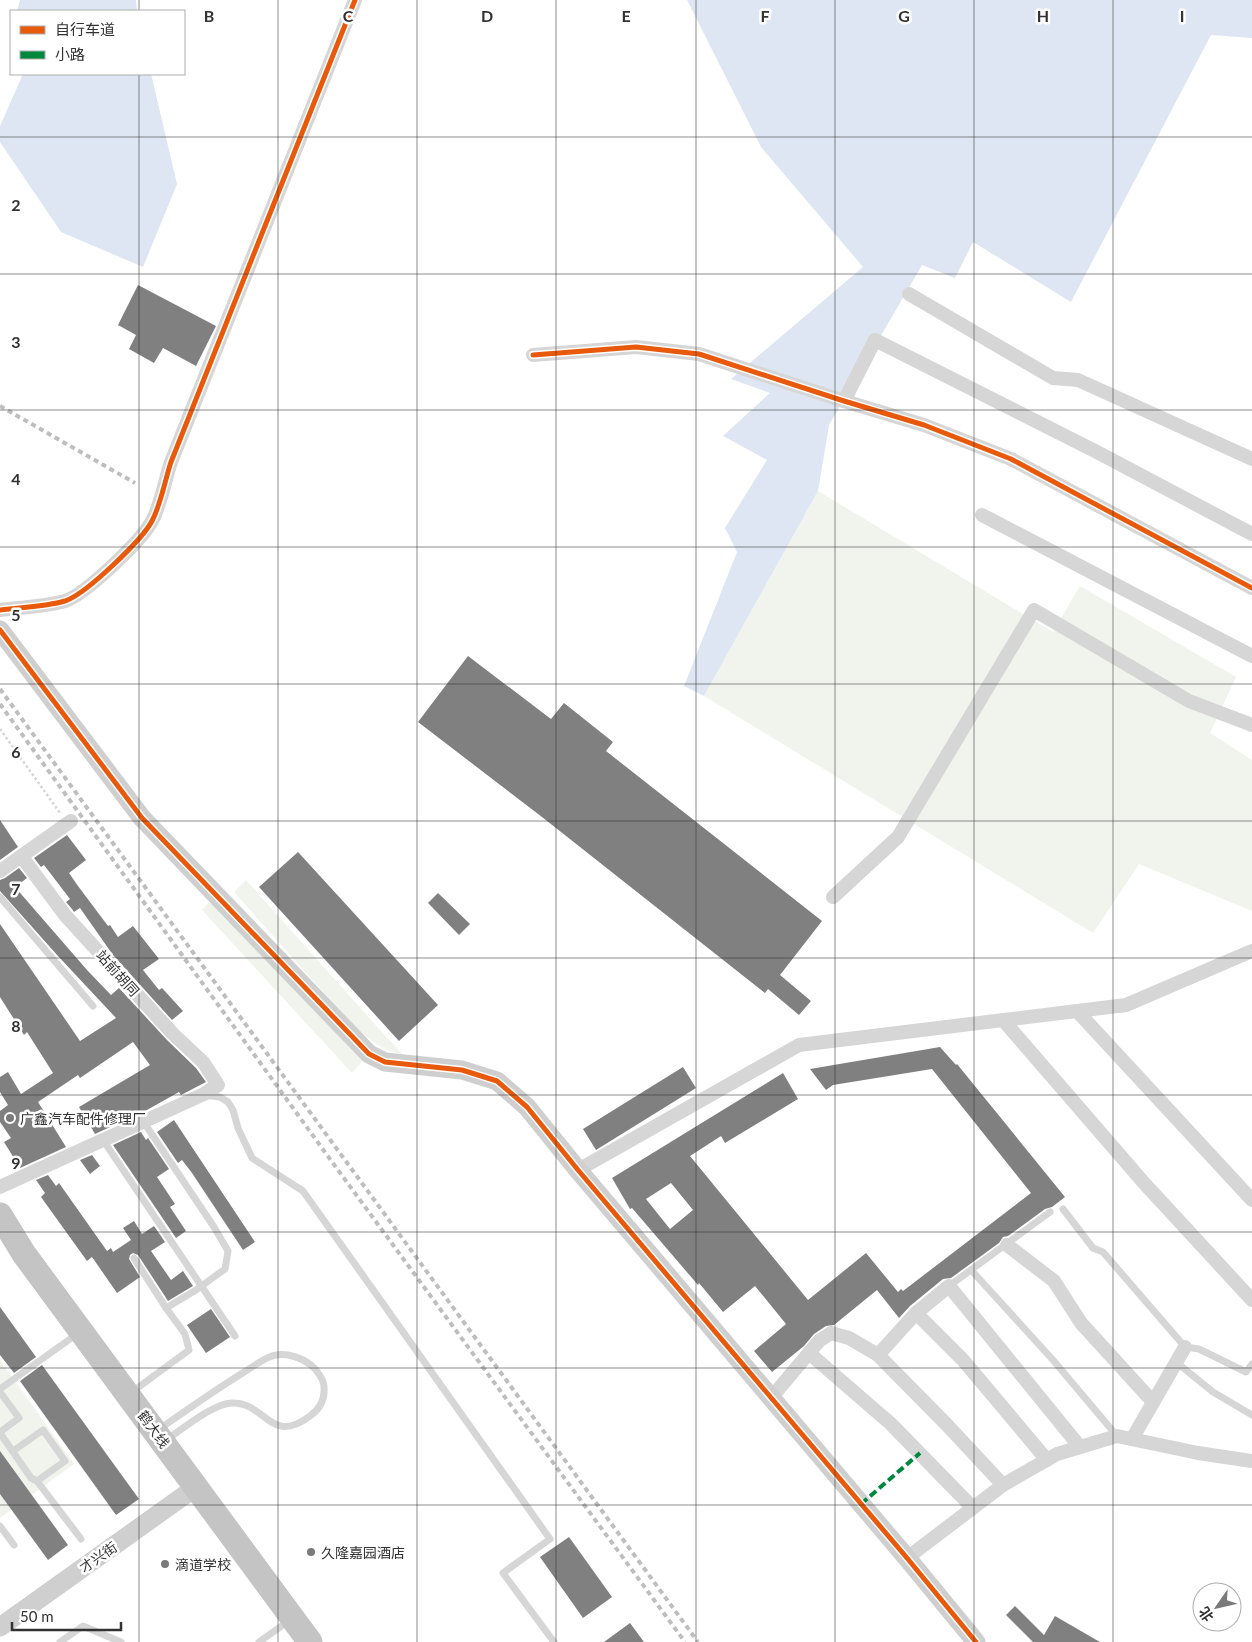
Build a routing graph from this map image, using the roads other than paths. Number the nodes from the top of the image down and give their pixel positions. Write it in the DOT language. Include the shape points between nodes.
graph roads {
  1 [pos="355,0"];
  2 [pos="910,294"];
  3 [pos="532,355"];
  4 [pos="844,401"];
  5 [pos="1252,459"];
  6 [pos="982,515"];
  7 [pos="1252,534"];
  8 [pos="1252,588"];
  9 [pos="0,610"];
  10 [pos="0,630"];
  11 [pos="1252,656"];
  12 [pos="1252,724"];
  13 [pos="69,823"];
  14 [pos="22,857"];
  15 [pos="0,871"];
  16 [pos="0,897"];
  17 [pos="833,897"];
  18 [pos="1252,951"];
  19 [pos="93,1006"];
  20 [pos="1077,1011"];
  21 [pos="1003,1020"];
  22 [pos="204,1094"];
  23 [pos="143,1121"];
  24 [pos="103,1140"];
  25 [pos="578,1170"];
  26 [pos="0,1187"];
  27 [pos="1252,1200"];
  28 [pos="1063,1209"];
  29 [pos="1050,1212"];
  30 [pos="0,1215"];
  31 [pos="1007,1245"];
  32 [pos="134,1258"];
  33 [pos="972,1271"];
  34 [pos="949,1286"];
  35 [pos="201,1287"];
  36 [pos="1252,1300"];
  37 [pos="166,1308"];
  38 [pos="916,1314"];
  39 [pos="82,1331"];
  40 [pos="235,1336"];
  41 [pos="1185,1347"];
  42 [pos="810,1353"];
  43 [pos="878,1355"];
  44 [pos="1176,1362"];
  45 [pos="1252,1364"];
  46 [pos="128,1394"];
  47 [pos="1,1395"];
  48 [pos="771,1398"];
  49 [pos="1153,1402"];
  50 [pos="1252,1415"];
  51 [pos="0,1432"];
  52 [pos="1117,1436"];
  53 [pos="159,1437"];
  54 [pos="1132,1439"];
  55 [pos="1080,1447"];
  56 [pos="13,1451"];
  57 [pos="1047,1460"];
  58 [pos="1252,1461"];
  59 [pos="37,1481"];
  60 [pos="1003,1485"];
  61 [pos="196,1487"];
  62 [pos="973,1508"];
  63 [pos="0,1526"];
  64 [pos="81,1539"];
  65 [pos="14,1545"];
  66 [pos="907,1558"];
  67 [pos="292,1618"];
  68 [pos="0,1627"];
  69 [pos="60,1642"];
  70 [pos="120,1642"];
  71 [pos="259,1642"];
  72 [pos="310,1642"];
  73 [pos="554,1642"];
  74 [pos="976,1642"];
  1 -- 9 [label="street" via="171,462 152,521 129,549 93,583 67,600"];
  2 -- 5 [label="street" via="1053,378 1078,380"];
  3 -- 4 [label="street" via="636,347 699,354"];
  4 -- 7 [label="street" via="875,340"];
  4 -- 8 [label="street" via="924,425 1011,459"];
  6 -- 11 [label="street"];
  10 -- 25 [label="street" via="142,818 369,1054 385,1062 462,1070 497,1081 527,1107"];
  12 -- 17 [label="street" via="1189,702 1034,610 898,837"];
  13 -- 14 [label="street"];
  14 -- 15 [label="street"];
  14 -- 22 [label="street, 站前胡同" via="65,915 173,1034 203,1062 218,1085"];
  16 -- 19 [label="lane"];
  18 -- 20 [label="street" via="1126,1005"];
  20 -- 21 [label="street"];
  20 -- 27 [label="street"];
  21 -- 25 [label="street" via="798,1045"];
  21 -- 36 [label="street" via="1144,1183"];
  22 -- 23 [label="street"];
  22 -- 73 [label="lane" via="228,1102 252,1158 303,1191 550,1539 503,1573"];
  23 -- 24 [label="street"];
  23 -- 35 [label="lane" via="228,1251 224,1269"];
  24 -- 26 [label="street"];
  24 -- 35 [label="lane"];
  25 -- 48 [label="street"];
  28 -- 41 [label="lane" via="1093,1248 1103,1252"];
  29 -- 31 [label="lane"];
  30 -- 39 [label="highway, 鹤大线" via="24,1254"];
  31 -- 33 [label="lane"];
  31 -- 49 [label="street" via="1054,1281 1081,1323"];
  32 -- 37 [label="lane"];
  33 -- 34 [label="lane"];
  33 -- 52 [label="lane"];
  34 -- 38 [label="street"];
  34 -- 55 [label="street"];
  35 -- 37 [label="lane"];
  35 -- 40 [label="lane"];
  37 -- 46 [label="lane" via="185,1334 189,1350"];
  38 -- 43 [label="street"];
  38 -- 57 [label="street" via="963,1360"];
  39 -- 46 [label="highway, 鹤大线"];
  39 -- 47 [label="lane"];
  41 -- 44 [label="street"];
  41 -- 45 [label="lane" via="1199,1349 1246,1372"];
  42 -- 43 [label="street" via="831,1332 849,1338"];
  42 -- 48 [label="street"];
  42 -- 62 [label="street" via="891,1424"];
  43 -- 60 [label="street"];
  44 -- 49 [label="street"];
  44 -- 50 [label="lane" via="1213,1392"];
  46 -- 53 [label="highway, 鹤大线"];
  47 -- 51 [label="lane" via="19,1418"];
  48 -- 66 [label="street"];
  49 -- 54 [label="street"];
  51 -- 56 [label="lane"];
  52 -- 54 [label="street"];
  52 -- 55 [label="street"];
  53 -- 53 [label="lane" via="236,1377 275,1355 306,1361 316,1369 325,1385 324,1400 315,1413 290,1427 277,1426 249,1408 232,1403"];
  53 -- 61 [label="highway, 鹤大线"];
  54 -- 58 [label="street"];
  55 -- 57 [label="street"];
  56 -- 59 [label="lane" via="31,1478"];
  56 -- 59 [label="lane" via="43,1430 66,1461"];
  57 -- 60 [label="street"];
  59 -- 64 [label="lane"];
  60 -- 62 [label="street"];
  61 -- 67 [label="highway, 鹤大线"];
  61 -- 68 [label="street, 才兴街"];
  62 -- 66 [label="street"];
  63 -- 65 [label="lane"];
  66 -- 74 [label="street"];
  67 -- 71 [label="lane"];
  67 -- 72 [label="highway, 鹤大线"];
  69 -- 70 [label="lane" via="82,1626"];
}
